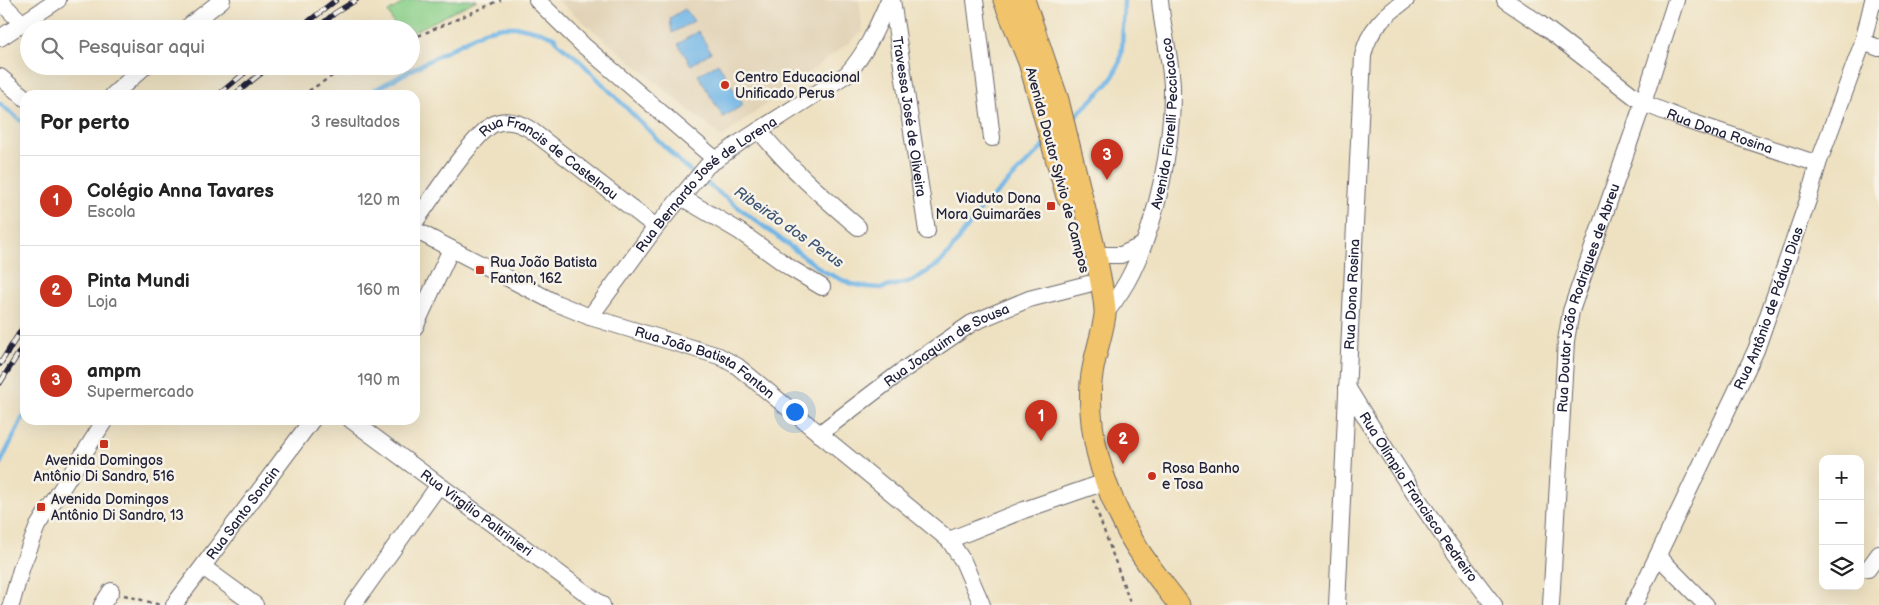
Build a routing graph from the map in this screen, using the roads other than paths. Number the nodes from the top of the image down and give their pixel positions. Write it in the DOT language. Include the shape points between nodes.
graph roads {
  1 [pos="58,0"];
  2 [pos="222,0"];
  3 [pos="537,0"];
  4 [pos="891,0"];
  5 [pos="974,0"];
  6 [pos="1011,0"];
  7 [pos="1160,0"];
  8 [pos="1406,0"];
  9 [pos="1505,0"];
  10 [pos="1676,0"];
  11 [pos="1873,0"];
  12 [pos="0,1"];
  13 [pos="27,20"];
  14 [pos="196,20"];
  15 [pos="20,21"];
  16 [pos="20,24"];
  17 [pos="0,38"];
  18 [pos="1863,42"];
  19 [pos="1879,48"];
  20 [pos="134,75"];
  21 [pos="0,78"];
  22 [pos="118,90"];
  23 [pos="20,94"];
  24 [pos="1643,103"];
  25 [pos="759,130"];
  26 [pos="992,138"];
  27 [pos="1063,152"];
  28 [pos="712,163"];
  29 [pos="1818,164"];
  30 [pos="681,196"];
  31 [pos="420,215"];
  32 [pos="657,226"];
  33 [pos="858,227"];
  34 [pos="927,231"];
  35 [pos="420,233"];
  36 [pos="1143,245"];
  37 [pos="451,249"];
  38 [pos="1096,255"];
  39 [pos="1094,282"];
  40 [pos="822,287"];
  41 [pos="1105,314"];
  42 [pos="420,316"];
  43 [pos="590,317"];
  44 [pos="1096,348"];
  45 [pos="1347,387"];
  46 [pos="102,425"];
  47 [pos="308,425"];
  48 [pos="360,425"];
  49 [pos="819,434"];
  50 [pos="1097,484"];
  51 [pos="439,485"];
  52 [pos="950,540"];
  53 [pos="1879,554"];
  54 [pos="1658,556"];
  55 [pos="203,567"];
  56 [pos="1868,569"];
  57 [pos="12,605"];
  58 [pos="174,605"];
  59 [pos="255,605"];
  60 [pos="353,605"];
  61 [pos="602,605"];
  62 [pos="982,605"];
  63 [pos="1179,605"];
  64 [pos="1337,605"];
  65 [pos="1494,605"];
  66 [pos="1551,605"];
  67 [pos="1634,605"];
  68 [pos="1706,605"];
  1 -- 13 [label="street"];
  2 -- 14 [label="street"];
  3 -- 28 [label="street"];
  4 -- 25 [label="street, Rua Bernardo José de Lorena" via="864,53 847,74"];
  4 -- 34 [label="street, Travessa José de Oliveira"];
  5 -- 26 [label="street"];
  6 -- 27 [label="main road, Avenida Doutor Sylvio de Campos" via="1049,70 1055,121"];
  7 -- 36 [label="street, Avenida Fiorelli Peccicacco" via="1172,88 1170,127 1162,180"];
  8 -- 45 [label="street, Rua Dona Rosina" via="1389,12 1372,32 1363,56"];
  9 -- 24 [label="street, Rua Dona Rosina"];
  10 -- 24 [label="street, Rua Doutor João Rodrigues de Abreu"];
  11 -- 18 [label="street, Rua Antônio de Pádua Dias"];
  12 -- 15 [label="street"];
  16 -- 17 [label="street"];
  18 -- 19 [label="street"];
  18 -- 29 [label="street, Rua Antônio de Pádua Dias"];
  20 -- 22 [label="street"];
  21 -- 23 [label="street"];
  24 -- 29 [label="street, Rua Dona Rosina"];
  24 -- 66 [label="street, Rua Doutor João Rodrigues de Abreu" via="1571,311 1566,341"];
  25 -- 28 [label="street, Rua Bernardo José de Lorena"];
  25 -- 33 [label="street" via="776,152"];
  27 -- 38 [label="main road, Avenida Doutor Sylvio de Campos"];
  27 -- 39 [label="main road, Avenida Doutor Sylvio de Campos" via="1082,253"];
  28 -- 30 [label="street, Rua Bernardo José de Lorena"];
  29 -- 54 [label="street, Rua Antônio de Pádua Dias" via="1756,350"];
  30 -- 32 [label="street, Rua Bernardo José de Lorena"];
  30 -- 40 [label="street"];
  31 -- 32 [label="street, Rua Francis de Castelnau" via="477,139 494,124 505,122 518,123 531,130"];
  32 -- 43 [label="street, Rua Bernardo José de Lorena"];
  35 -- 37 [label="street, Rua João Batista Fanton"];
  36 -- 38 [label="street" via="1121,255"];
  36 -- 41 [label="street, Avenida Fiorelli Peccicacco" via="1132,273"];
  37 -- 42 [label="street"];
  37 -- 43 [label="street, Rua João Batista Fanton"];
  38 -- 39 [label="main road, Avenida Doutor Sylvio de Campos"];
  39 -- 41 [label="main road, Avenida Fiorelli Peccicacco"];
  39 -- 44 [label="main road, Avenida Fiorelli Peccicacco"];
  39 -- 49 [label="street, Rua Joaquim de Sousa" via="1020,302 972,323"];
  41 -- 44 [label="main road, Avenida Fiorelli Peccicacco"];
  43 -- 49 [label="street, Rua João Batista Fanton" via="719,356 753,378"];
  44 -- 50 [label="main road, Avenida Fiorelli Peccicacco" via="1091,381"];
  45 -- 64 [label="street, Rua Dona Rosina"];
  45 -- 65 [label="street, Rua Olímpio Francisco Pedreiro" via="1407,483"];
  46 -- 57 [label="street" via="38,526 22,566"];
  47 -- 55 [label="street, Rua Santo Soncin"];
  48 -- 51 [label="street, Rua Virgílio Paltrinieri"];
  49 -- 52 [label="street, Rua João Batista Fanton"];
  50 -- 52 [label="street"];
  50 -- 63 [label="main road, Avenida Fiorelli Peccicacco" via="1149,566"];
  51 -- 60 [label="street"];
  51 -- 61 [label="street, Rua Virgílio Paltrinieri"];
  52 -- 62 [label="street, Rua João Batista Fanton"];
  53 -- 56 [label="street"];
  54 -- 67 [label="street, Rua Antônio de Pádua Dias"];
  54 -- 68 [label="street"];
  55 -- 58 [label="street, Rua Santo Soncin"];
  55 -- 59 [label="street"];
}
